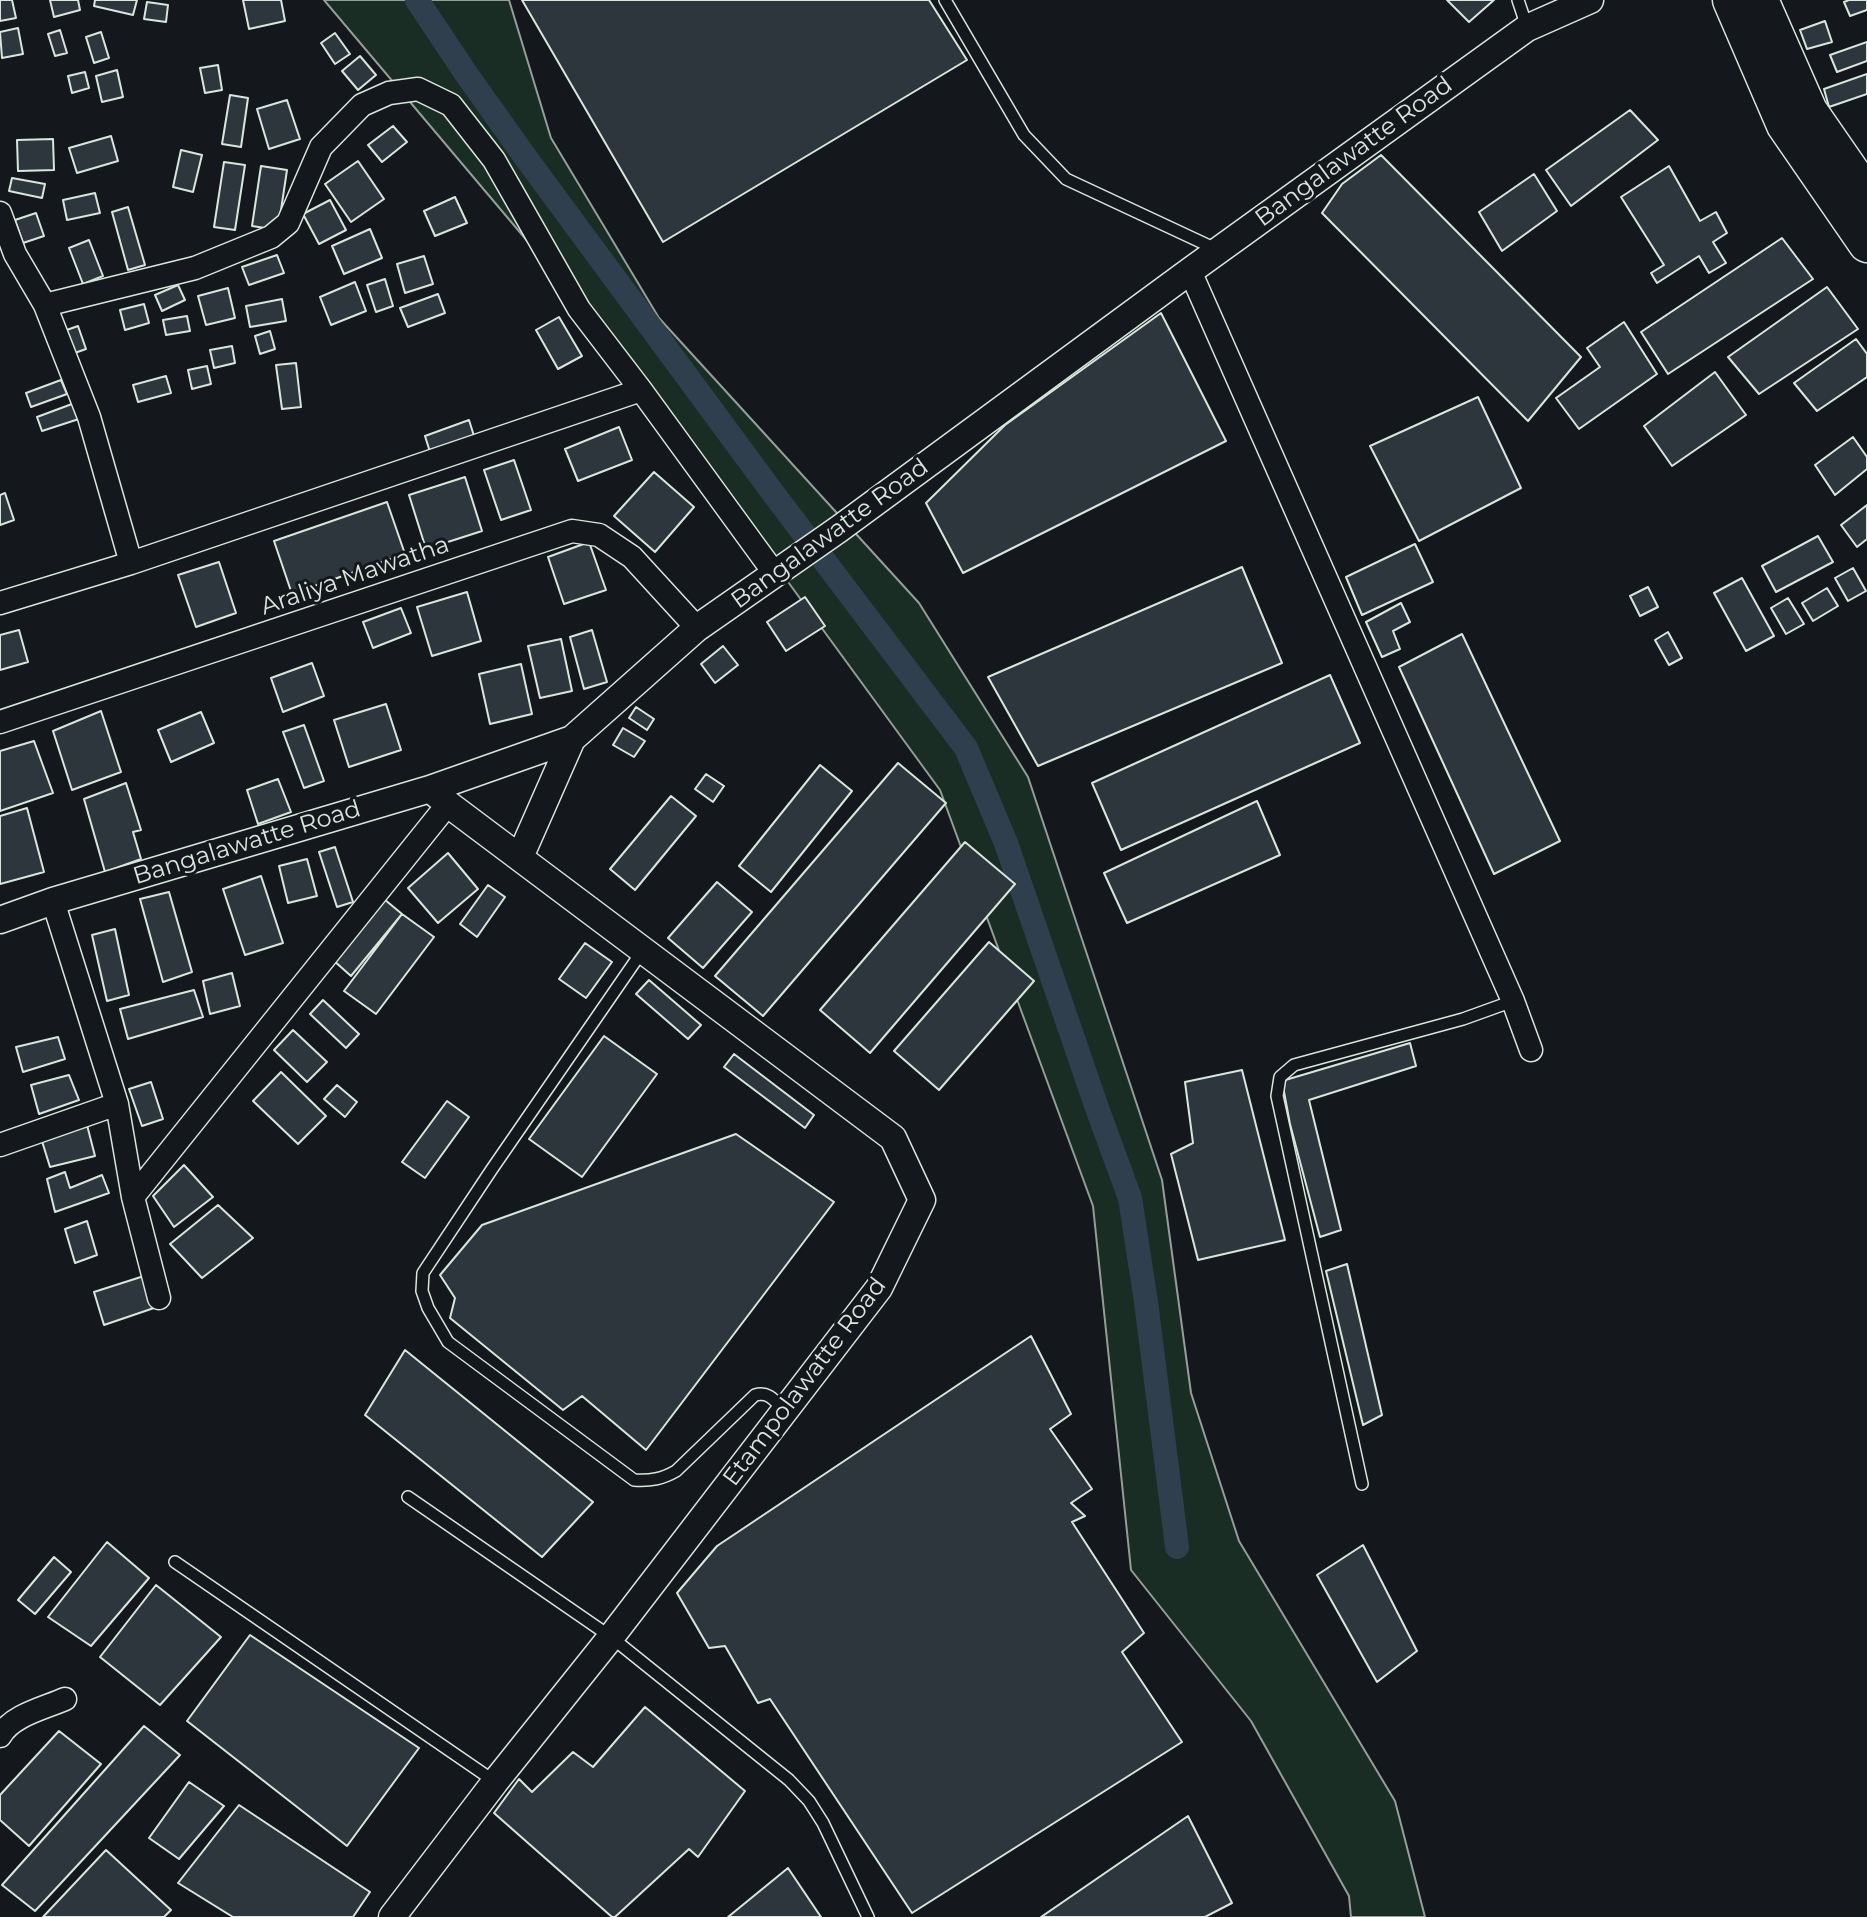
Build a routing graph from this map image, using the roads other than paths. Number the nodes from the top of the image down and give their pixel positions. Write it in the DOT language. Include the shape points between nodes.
graph roads {
  1 [pos="945,0"];
  2 [pos="1518,0"];
  3 [pos="1590,0"];
  4 [pos="1731,0"];
  5 [pos="1760,0"];
  6 [pos="1527,28"];
  7 [pos="1867,195"];
  8 [pos="0,213"];
  9 [pos="1867,244"];
  10 [pos="1218,250"];
  11 [pos="1190,271"];
  12 [pos="45,305"];
  13 [pos="641,390"];
  14 [pos="131,563"];
  15 [pos="775,574"];
  16 [pos="0,603"];
  17 [pos="697,628"];
  18 [pos="0,722"];
  19 [pos="572,739"];
  20 [pos="439,796"];
  21 [pos="520,857"];
  22 [pos="53,901"];
  23 [pos="0,920"];
  24 [pos="643,950"];
  25 [pos="1513,1001"];
  26 [pos="1531,1050"];
  27 [pos="117,1104"];
  28 [pos="0,1145"];
  29 [pos="133,1197"];
  30 [pos="159,1298"];
  31 [pos="785,1411"];
  32 [pos="1362,1484"];
  33 [pos="408,1497"];
  34 [pos="175,1562"];
  35 [pos="611,1637"];
  36 [pos="65,1699"];
  37 [pos="0,1736"];
  38 [pos="495,1782"];
  39 [pos="392,1917"];
  40 [pos="868,1917"];
  1 -- 10 [label="lane" via="1024,135 1066,179"];
  2 -- 6 [label="lane"];
  3 -- 6 [label="street, Bangalawatte Road"];
  4 -- 9 [label="highway" via="1785,125"];
  5 -- 7 [label="highway" via="1809,111"];
  6 -- 10 [label="street, Bangalawatte Road"];
  8 -- 12 [label="street" via="15,254"];
  10 -- 11 [label="street, Bangalawatte Road"];
  11 -- 15 [label="street, Bangalawatte Road"];
  11 -- 25 [label="street"];
  12 -- 13 [label="street" via="195,268 271,237 288,223 321,147 362,105 389,93 418,89 451,105 494,160 579,309"];
  12 -- 14 [label="street" via="89,417"];
  13 -- 14 [label="street"];
  13 -- 15 [label="street"];
  14 -- 16 [label="street"];
  15 -- 17 [label="street, Bangalawatte Road"];
  17 -- 18 [label="street, Araliya Mawatha" via="632,557 599,535 572,531"];
  17 -- 19 [label="street, Bangalawatte Road"];
  19 -- 20 [label="street, Bangalawatte Road"];
  19 -- 21 [label="street"];
  20 -- 21 [label="street, Etampolawatte Road"];
  20 -- 22 [label="street, Bangalawatte Road"];
  20 -- 29 [label="street"];
  21 -- 24 [label="street, Etampolawatte Road"];
  22 -- 23 [label="street, Bangalawatte Road"];
  22 -- 27 [label="street"];
  24 -- 31 [label="street, Etampolawatte Road" via="893,1138 922,1200 879,1288"];
  24 -- 31 [label="lane" via="423,1273 422,1291 448,1342 634,1480 651,1481 676,1471 755,1395 768,1394"];
  25 -- 26 [label="street"];
  25 -- 32 [label="lane" via="1294,1065 1280,1077 1277,1096"];
  27 -- 28 [label="street"];
  27 -- 29 [label="street"];
  29 -- 30 [label="street"];
  31 -- 35 [label="street, Etampolawatte Road"];
  33 -- 35 [label="lane"];
  34 -- 38 [label="lane"];
  35 -- 38 [label="street, Etampolawatte Road"];
  35 -- 40 [label="lane" via="809,1801"];
  36 -- 37 [label="street" via="18,1719"];
  38 -- 39 [label="street, Etampolawatte Road"];
}
